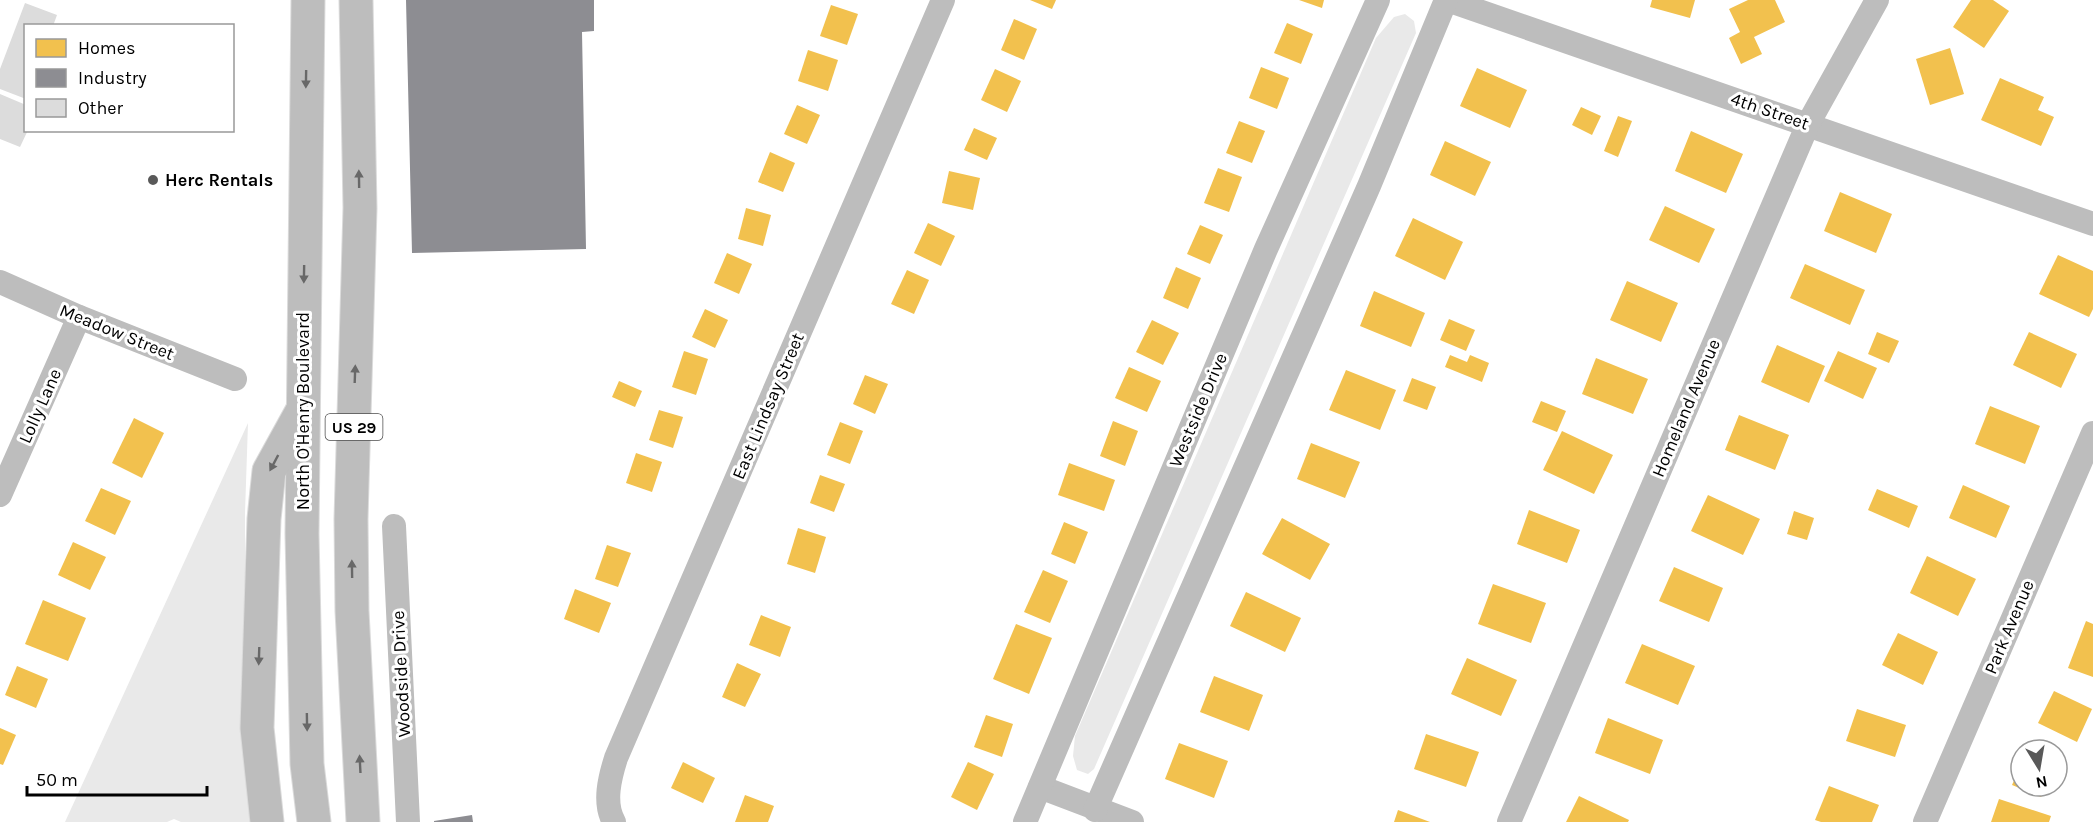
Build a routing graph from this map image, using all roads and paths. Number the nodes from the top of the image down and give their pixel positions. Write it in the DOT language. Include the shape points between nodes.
graph roads {
  1 [pos="369,0"];
  2 [pos="943,0"];
  3 [pos="1378,0"];
  4 [pos="1447,0"];
  5 [pos="1876,0"];
  6 [pos="305,7"];
  7 [pos="357,16"];
  8 [pos="1808,124"];
  9 [pos="2093,224"];
  10 [pos="0,282"];
  11 [pos="79,317"];
  12 [pos="235,379"];
  13 [pos="302,412"];
  14 [pos="2093,433"];
  15 [pos="0,495"];
  16 [pos="394,526"];
  17 [pos="1040,787"];
  18 [pos="1095,810"];
  19 [pos="612,818"];
  20 [pos="267,822"];
  21 [pos="314,822"];
  22 [pos="363,822"];
  23 [pos="408,822"];
  24 [pos="1024,822"];
  25 [pos="1132,822"];
  26 [pos="1509,822"];
  27 [pos="1925,822"];
  1 -- 7 [label="highway"];
  2 -- 19 [label="street, East Lindsay Street" via="616,758 609,778"];
  3 -- 17 [label="street, Westside Drive" via="1266,249"];
  4 -- 8 [label="street, 4th Street"];
  4 -- 18 [label="street" via="1370,186"];
  5 -- 8 [label="street, Homeland Avenue"];
  6 -- 13 [label="highway, North O'Henry Boulevard / US 29, one-way"];
  22 -- 7 [label="highway, US 29, one-way" via="351,519 360,208"];
  8 -- 9 [label="street, 4th Street"];
  8 -- 26 [label="street, Homeland Avenue"];
  10 -- 11 [label="street, Meadow Street"];
  11 -- 12 [label="street, Meadow Street"];
  11 -- 15 [label="street, Lolly Lane"];
  13 -- 20 [label="highway, one-way" via="269,471 264,519 257,728"];
  13 -- 21 [label="highway, North O'Henry Boulevard / US 29, one-way" via="307,764"];
  14 -- 27 [label="street, Park Avenue"];
  16 -- 23 [label="street, Woodside Drive"];
  17 -- 18 [label="street"];
  17 -- 24 [label="street, Westside Drive"];
  18 -- 25 [label="street"];
}
